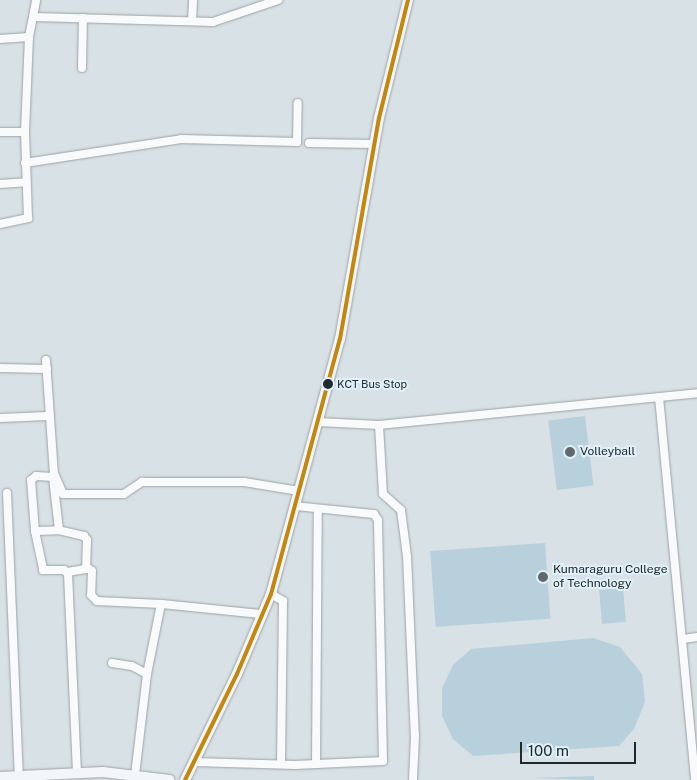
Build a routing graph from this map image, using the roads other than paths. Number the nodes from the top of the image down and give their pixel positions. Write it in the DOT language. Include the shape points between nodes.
graph roads {
  1 [pos="36,0"];
  2 [pos="192,0"];
  3 [pos="278,0"];
  4 [pos="408,0"];
  5 [pos="35,16"];
  6 [pos="83,18"];
  7 [pos="192,21"];
  8 [pos="29,37"];
  9 [pos="0,39"];
  10 [pos="82,68"];
  11 [pos="298,102"];
  12 [pos="0,132"];
  13 [pos="25,132"];
  14 [pos="309,143"];
  15 [pos="375,144"];
  16 [pos="25,163"];
  17 [pos="26,182"];
  18 [pos="0,184"];
  19 [pos="0,224"];
  20 [pos="46,360"];
  21 [pos="0,368"];
  22 [pos="46,369"];
  23 [pos="697,394"];
  24 [pos="659,397"];
  25 [pos="48,416"];
  26 [pos="0,418"];
  27 [pos="318,422"];
  28 [pos="379,425"];
  29 [pos="299,491"];
  30 [pos="7,493"];
  31 [pos="295,506"];
  32 [pos="318,509"];
  33 [pos="59,530"];
  34 [pos="35,531"];
  35 [pos="87,567"];
  36 [pos="67,572"];
  37 [pos="271,594"];
  38 [pos="162,604"];
  39 [pos="262,614"];
  40 [pos="697,637"];
  41 [pos="683,638"];
  42 [pos="112,663"];
  43 [pos="148,674"];
  44 [pos="194,762"];
  45 [pos="281,764"];
  46 [pos="316,764"];
  47 [pos="77,774"];
  48 [pos="136,775"];
  49 [pos="20,776"];
  50 [pos="0,777"];
  51 [pos="170,780"];
  52 [pos="185,780"];
  53 [pos="414,780"];
  54 [pos="695,780"];
  1 -- 5 [label="street"];
  2 -- 7 [label="street"];
  3 -- 7 [label="street" via="213,22"];
  4 -- 15 [label="main road"];
  5 -- 6 [label="street"];
  5 -- 8 [label="street"];
  6 -- 7 [label="street"];
  6 -- 10 [label="street"];
  8 -- 9 [label="street"];
  8 -- 13 [label="street"];
  11 -- 16 [label="street" via="297,142 181,139"];
  12 -- 13 [label="street"];
  13 -- 16 [label="street"];
  14 -- 15 [label="street"];
  15 -- 27 [label="main road" via="340,339"];
  16 -- 17 [label="street"];
  17 -- 18 [label="street"];
  17 -- 19 [label="street" via="28,218"];
  20 -- 22 [label="street"];
  21 -- 22 [label="street"];
  22 -- 25 [label="street"];
  23 -- 24 [label="street"];
  24 -- 28 [label="street"];
  24 -- 41 [label="street"];
  25 -- 26 [label="street"];
  25 -- 29 [label="street" via="54,473 63,494 124,494 142,482 244,482"];
  27 -- 28 [label="street"];
  27 -- 29 [label="main road"];
  28 -- 53 [label="street" via="382,494 401,510 407,556"];
  29 -- 31 [label="main road"];
  30 -- 49 [label="street"];
  31 -- 32 [label="street"];
  31 -- 37 [label="main road"];
  32 -- 46 [label="street"];
  32 -- 46 [label="street" via="374,514 378,520 383,761"];
  33 -- 34 [label="street"];
  33 -- 34 [label="street" via="52,476 49,476 31,480"];
  33 -- 35 [label="street" via="84,536"];
  34 -- 36 [label="street" via="43,570"];
  35 -- 36 [label="street"];
  35 -- 38 [label="street" via="92,571 91,595 97,601"];
  36 -- 47 [label="street"];
  37 -- 39 [label="main road"];
  37 -- 45 [label="street" via="283,600"];
  38 -- 39 [label="street"];
  38 -- 43 [label="street"];
  39 -- 44 [label="main road"];
  40 -- 41 [label="street"];
  41 -- 54 [label="street"];
  42 -- 43 [label="street" via="132,666"];
  43 -- 48 [label="street"];
  44 -- 45 [label="street"];
  44 -- 52 [label="main road"];
  45 -- 46 [label="street"];
  47 -- 48 [label="main road"];
  47 -- 49 [label="main road"];
  48 -- 51 [label="main road"];
  49 -- 50 [label="main road"];
}
